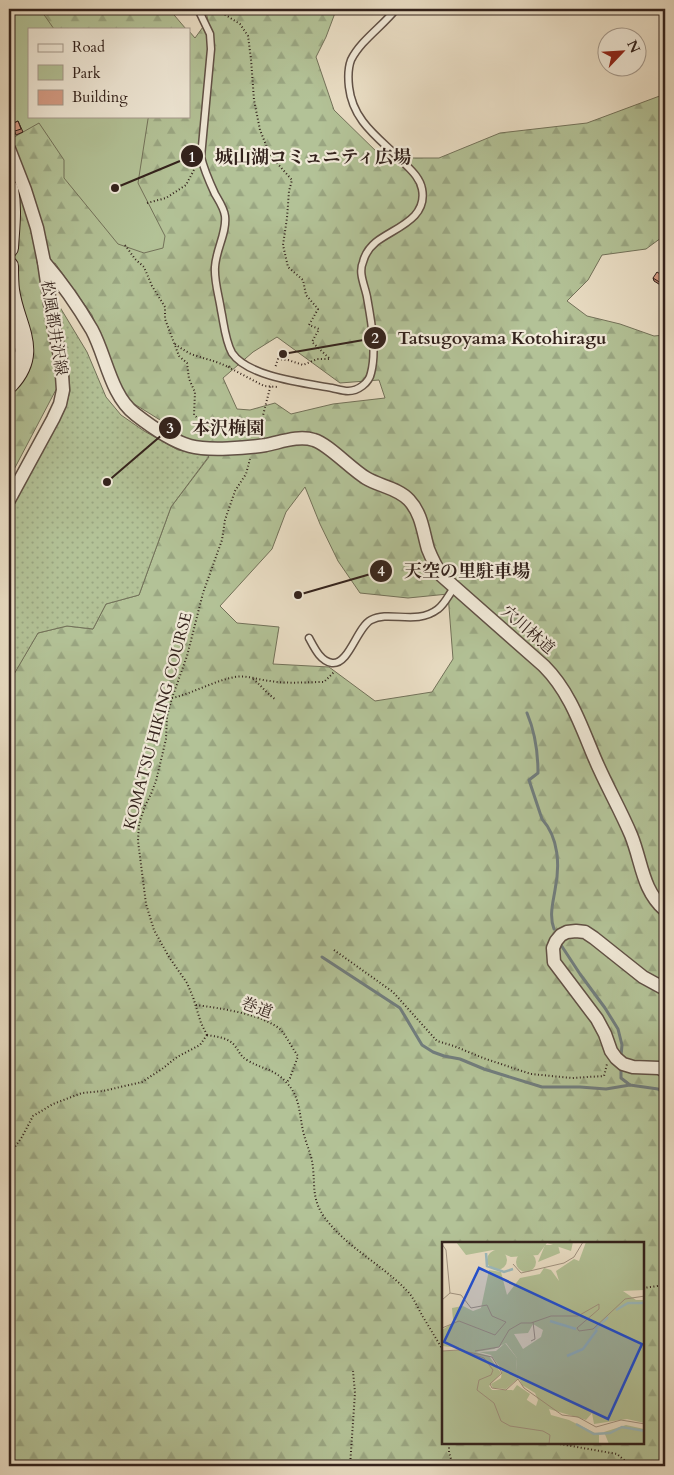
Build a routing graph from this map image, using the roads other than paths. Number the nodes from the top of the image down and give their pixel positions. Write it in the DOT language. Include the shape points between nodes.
graph roads {
  1 [pos="198,9"];
  2 [pos="396,9"];
  3 [pos="9,149"];
  4 [pos="9,189"];
  5 [pos="9,248"];
  6 [pos="44,262"];
  7 [pos="9,266"];
  8 [pos="9,384"];
  9 [pos="9,500"];
  10 [pos="454,588"];
  11 [pos="309,638"];
  12 [pos="665,910"];
  13 [pos="665,989"];
  14 [pos="665,1071"];
  1 -- 2 [label="lane" via="210,34 211,49 201,157 225,215 215,276 231,350 249,368 348,391 362,387 371,375 374,350 362,264 376,242 412,219 420,209 422,189 418,178 364,124 355,110 348,78 351,61 357,51"];
  3 -- 6 [label="street, 松風都井沢線" via="28,200"];
  4 -- 5 [label="street"];
  6 -- 9 [label="street, 松風都井沢線" via="63,390 53,419"];
  6 -- 10 [label="street, 穴川林道" via="63,284 92,331 118,393 133,412 176,440 199,448 255,446 300,438 316,440 358,473 410,501 420,517 432,560"];
  7 -- 8 [label="street, 松風都井沢線" via="10,290 25,351 23,364"];
  10 -- 11 [label="lane" via="440,608 432,613 412,618 378,617 370,620 339,662 325,660"];
  10 -- 12 [label="street, 穴川林道" via="544,666 559,684 576,713 632,837 646,885"];
  13 -- 14 [label="street" via="643,977 585,932 567,932 561,935 553,948 554,962 597,1019 616,1058 633,1067"];
}
